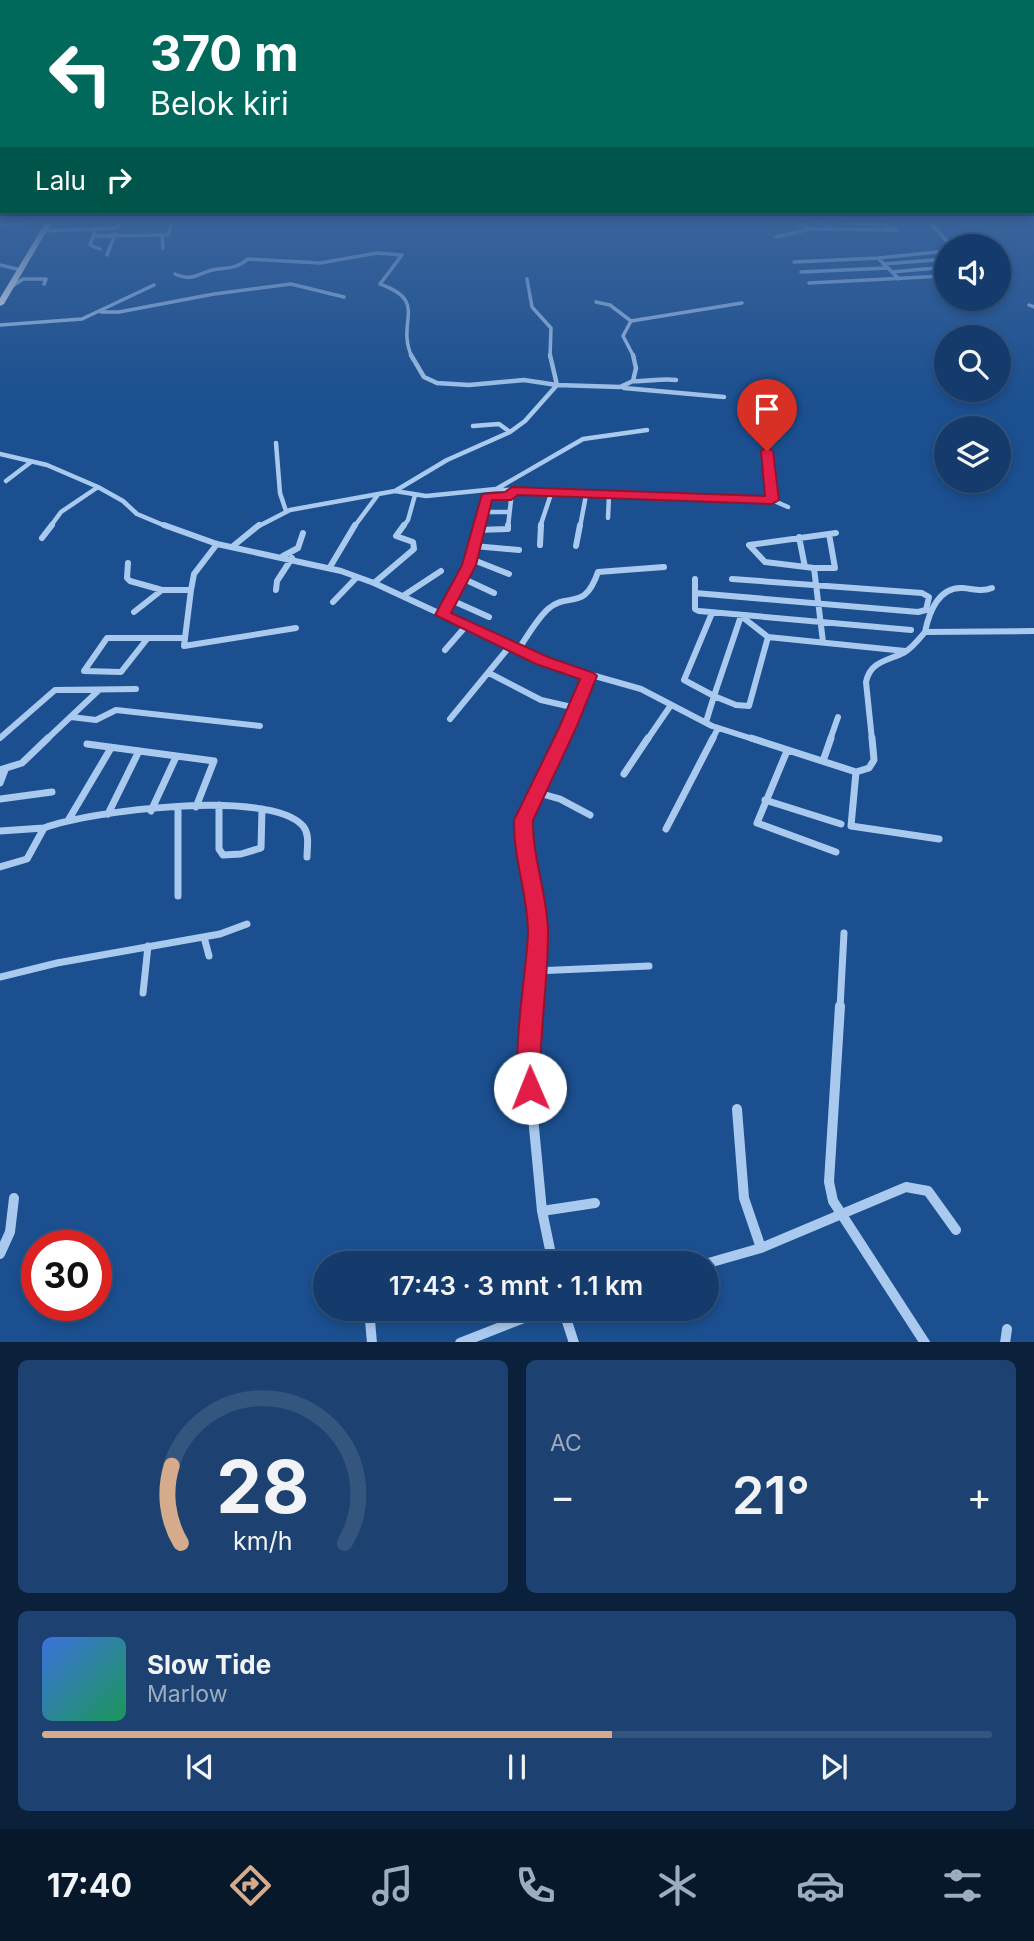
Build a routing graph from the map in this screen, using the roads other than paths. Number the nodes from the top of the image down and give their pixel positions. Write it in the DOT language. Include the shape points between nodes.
graph roads {
  1 [pos="20,283"];
  2 [pos="381,283"];
  3 [pos="528,283"];
  4 [pos="809,283"];
  5 [pos="817,283"];
  6 [pos="154,285"];
  7 [pos="2,294"];
  8 [pos="344,297"];
  9 [pos="596,302"];
  10 [pos="742,303"];
  11 [pos="0,304"];
  12 [pos="105,312"];
  13 [pos="82,319"];
  14 [pos="631,321"];
  15 [pos="0,325"];
  16 [pos="83,326"];
  17 [pos="520,371"];
  18 [pos="519,379"];
  19 [pos="676,380"];
  20 [pos="633,382"];
  21 [pos="557,385"];
  22 [pos="622,387"];
  23 [pos="724,397"];
  24 [pos="473,426"];
  25 [pos="648,429"];
  26 [pos="510,432"];
  27 [pos="276,443"];
  28 [pos="767,451"];
  29 [pos="2,456"];
  30 [pos="31,461"];
  31 [pos="6,481"];
  32 [pos="98,487"];
  33 [pos="496,489"];
  34 [pos="394,491"];
  35 [pos="512,493"];
  36 [pos="551,494"];
  37 [pos="415,495"];
  38 [pos="586,495"];
  39 [pos="378,496"];
  40 [pos="609,496"];
  41 [pos="772,500"];
  42 [pos="788,507"];
  43 [pos="286,511"];
  44 [pos="483,512"];
  45 [pos="509,512"];
  46 [pos="608,518"];
  47 [pos="480,529"];
  48 [pos="303,533"];
  49 [pos="836,533"];
  50 [pos="829,534"];
  51 [pos="799,537"];
  52 [pos="42,538"];
  53 [pos="217,544"];
  54 [pos="540,545"];
  55 [pos="474,546"];
  56 [pos="576,546"];
  57 [pos="232,547"];
  58 [pos="519,553"];
  59 [pos="283,556"];
  60 [pos="292,558"];
  61 [pos="471,559"];
  62 [pos="128,563"];
  63 [pos="330,567"];
  64 [pos="664,567"];
  65 [pos="805,567"];
  66 [pos="814,568"];
  67 [pos="441,571"];
  68 [pos="509,574"];
  69 [pos="357,577"];
  70 [pos="462,578"];
  71 [pos="695,579"];
  72 [pos="732,579"];
  73 [pos="374,583"];
  74 [pos="816,586"];
  75 [pos="992,588"];
  76 [pos="162,590"];
  77 [pos="191,590"];
  78 [pos="276,590"];
  79 [pos="494,593"];
  80 [pos="695,593"];
  81 [pos="403,596"];
  82 [pos="451,600"];
  83 [pos="333,602"];
  84 [pos="819,603"];
  85 [pos="134,612"];
  86 [pos="712,613"];
  87 [pos="443,615"];
  88 [pos="741,616"];
  89 [pos="489,617"];
  90 [pos="822,621"];
  91 [pos="466,626"];
  92 [pos="296,628"];
  93 [pos="911,630"];
  94 [pos="1034,631"];
  95 [pos="925,632"];
  96 [pos="768,637"];
  97 [pos="183,638"];
  98 [pos="147,639"];
  99 [pos="823,642"];
  100 [pos="510,646"];
  101 [pos="445,650"];
  102 [pos="518,650"];
  103 [pos="907,651"];
  104 [pos="489,673"];
  105 [pos="589,676"];
  106 [pos="136,689"];
  107 [pos="99,690"];
  108 [pos="715,695"];
  109 [pos="671,705"];
  110 [pos="576,708"];
  111 [pos="71,717"];
  112 [pos="838,717"];
  113 [pos="450,719"];
  114 [pos="706,722"];
  115 [pos="260,726"];
  116 [pos="718,728"];
  117 [pos="0,738"];
  118 [pos="87,744"];
  119 [pos="111,748"];
  120 [pos="139,751"];
  121 [pos="787,751"];
  122 [pos="176,757"];
  123 [pos="823,761"];
  124 [pos="2,770"];
  125 [pos="856,772"];
  126 [pos="624,774"];
  127 [pos="0,783"];
  128 [pos="52,792"];
  129 [pos="535,792"];
  130 [pos="0,799"];
  131 [pos="765,800"];
  132 [pos="219,805"];
  133 [pos="196,807"];
  134 [pos="178,809"];
  135 [pos="262,809"];
  136 [pos="151,811"];
  137 [pos="108,814"];
  138 [pos="590,815"];
  139 [pos="69,819"];
  140 [pos="841,824"];
  141 [pos="44,828"];
  142 [pos="666,829"];
  143 [pos="0,831"];
  144 [pos="939,839"];
  145 [pos="836,852"];
  146 [pos="307,857"];
  147 [pos="0,867"];
  148 [pos="178,895"];
  149 [pos="247,924"];
  150 [pos="844,933"];
  151 [pos="204,937"];
  152 [pos="148,946"];
  153 [pos="209,956"];
  154 [pos="649,967"];
  155 [pos="535,971"];
  156 [pos="0,977"];
  157 [pos="143,993"];
  158 [pos="737,1109"];
  159 [pos="14,1198"];
  160 [pos="595,1203"];
  161 [pos="542,1211"];
  162 [pos="841,1216"];
  163 [pos="956,1230"];
  164 [pos="761,1248"];
  165 [pos="550,1251"];
  166 [pos="0,1254"];
  167 [pos="719,1260"];
  168 [pos="370,1321"];
  169 [pos="515,1321"];
  170 [pos="567,1321"];
  171 [pos="1006,1329"];
  172 [pos="372,1342"];
  173 [pos="460,1342"];
  174 [pos="575,1342"];
  175 [pos="925,1342"];
  176 [pos="1004,1342"];
  1 -- 7 [label="street"];
  2 -- 18 [label="street" via="405,296 409,324 405,337 424,377 444,384"];
  3 -- 21 [label="street" via="531,307 551,326 551,368"];
  4 -- 5 [label="street"];
  6 -- 12 [label="street" via="115,302"];
  7 -- 11 [label="highway"];
  8 -- 12 [label="street" via="291,284"];
  9 -- 14 [label="street" via="610,305"];
  10 -- 14 [label="street"];
  12 -- 13 [label="street"];
  13 -- 15 [label="street"];
  13 -- 16 [label="street"];
  14 -- 20 [label="street" via="623,336 636,356"];
  17 -- 18 [label="street"];
  18 -- 21 [label="street"];
  19 -- 20 [label="street"];
  20 -- 22 [label="street"];
  21 -- 22 [label="street"];
  21 -- 26 [label="street"];
  22 -- 23 [label="street"];
  24 -- 26 [label="street" via="501,425"];
  25 -- 33 [label="street" via="583,439"];
  26 -- 34 [label="street" via="447,460"];
  27 -- 43 [label="street"];
  28 -- 41 [label="street"];
  29 -- 30 [label="street"];
  30 -- 31 [label="street"];
  30 -- 32 [label="street"];
  32 -- 52 [label="street" via="61,512"];
  32 -- 53 [label="street" via="137,514"];
  33 -- 35 [label="street"];
  33 -- 37 [label="street"];
  34 -- 37 [label="street"];
  34 -- 39 [label="street"];
  35 -- 36 [label="street"];
  35 -- 44 [label="street" via="486,497"];
  35 -- 45 [label="street"];
  36 -- 38 [label="street"];
  36 -- 54 [label="street" via="539,531"];
  37 -- 73 [label="street" via="408,520 396,536 413,542 414,549"];
  38 -- 40 [label="street"];
  38 -- 56 [label="street"];
  39 -- 43 [label="street"];
  39 -- 63 [label="street"];
  40 -- 41 [label="street"];
  40 -- 46 [label="street"];
  41 -- 42 [label="street"];
  43 -- 57 [label="street"];
  44 -- 45 [label="street"];
  44 -- 47 [label="street"];
  45 -- 47 [label="street" via="508,529"];
  47 -- 55 [label="street"];
  48 -- 59 [label="street" via="298,548"];
  49 -- 50 [label="street"];
  50 -- 51 [label="street"];
  50 -- 66 [label="street" via="836,568"];
  51 -- 65 [label="street"];
  51 -- 65 [label="street" via="749,545 765,562"];
  53 -- 57 [label="street"];
  53 -- 77 [label="street" via="194,574"];
  55 -- 58 [label="street"];
  55 -- 61 [label="street"];
  57 -- 59 [label="street"];
  59 -- 60 [label="street"];
  60 -- 63 [label="street"];
  60 -- 78 [label="street"];
  61 -- 68 [label="street"];
  61 -- 70 [label="street"];
  62 -- 76 [label="street" via="130,581"];
  63 -- 69 [label="street"];
  64 -- 102 [label="street" via="598,572 583,597 549,608"];
  65 -- 66 [label="street"];
  66 -- 74 [label="street"];
  67 -- 81 [label="street"];
  69 -- 73 [label="street"];
  69 -- 83 [label="street"];
  70 -- 79 [label="street"];
  70 -- 82 [label="street"];
  71 -- 80 [label="street"];
  72 -- 74 [label="street"];
  73 -- 81 [label="street"];
  74 -- 84 [label="street"];
  74 -- 84 [label="street" via="929,597 928,609 922,612"];
  75 -- 95 [label="street" via="957,588 946,593 928,616"];
  76 -- 77 [label="street"];
  76 -- 85 [label="street"];
  77 -- 97 [label="street"];
  80 -- 84 [label="street"];
  80 -- 86 [label="street" via="696,610"];
  81 -- 87 [label="street"];
  82 -- 87 [label="street"];
  82 -- 89 [label="street"];
  84 -- 90 [label="street"];
  86 -- 88 [label="street"];
  86 -- 108 [label="street" via="684,680"];
  87 -- 91 [label="street"];
  88 -- 90 [label="street"];
  88 -- 96 [label="street"];
  88 -- 108 [label="street"];
  90 -- 93 [label="street"];
  90 -- 99 [label="street"];
  91 -- 100 [label="street"];
  91 -- 101 [label="street"];
  92 -- 97 [label="street" via="188,646"];
  94 -- 95 [label="street"];
  95 -- 103 [label="street"];
  96 -- 99 [label="street"];
  96 -- 108 [label="street" via="749,707"];
  97 -- 98 [label="street"];
  98 -- 98 [label="street" via="121,672 85,671 107,638"];
  99 -- 103 [label="street"];
  100 -- 102 [label="street"];
  100 -- 104 [label="street"];
  102 -- 105 [label="street"];
  103 -- 125 [label="street" via="868,671 874,760 869,768"];
  104 -- 110 [label="street" via="519,692"];
  104 -- 113 [label="street"];
  105 -- 109 [label="street" via="632,686"];
  105 -- 110 [label="street"];
  106 -- 107 [label="street"];
  107 -- 111 [label="street"];
  107 -- 117 [label="street" via="55,690"];
  108 -- 114 [label="street"];
  109 -- 114 [label="street"];
  109 -- 126 [label="street"];
  110 -- 129 [label="street"];
  111 -- 115 [label="street" via="96,720 116,710"];
  111 -- 124 [label="street" via="22,763"];
  112 -- 123 [label="street"];
  114 -- 116 [label="street"];
  116 -- 121 [label="street"];
  116 -- 142 [label="street"];
  118 -- 119 [label="street"];
  119 -- 120 [label="street"];
  119 -- 139 [label="street"];
  120 -- 122 [label="street"];
  120 -- 137 [label="street"];
  121 -- 123 [label="street"];
  121 -- 131 [label="street"];
  122 -- 133 [label="street" via="215,762"];
  122 -- 136 [label="street"];
  123 -- 125 [label="street"];
  124 -- 127 [label="street"];
  125 -- 144 [label="street" via="851,827"];
  128 -- 130 [label="street"];
  129 -- 138 [label="street"];
  129 -- 155 [label="street" via="523,834 537,923"];
  131 -- 140 [label="street"];
  131 -- 145 [label="street" via="757,819 760,826"];
  132 -- 133 [label="street"];
  132 -- 135 [label="street"];
  132 -- 135 [label="street" via="219,853 223,855 261,848"];
  133 -- 134 [label="street"];
  134 -- 136 [label="street"];
  134 -- 148 [label="street"];
  135 -- 146 [label="street" via="303,825"];
  136 -- 137 [label="street"];
  137 -- 139 [label="street"];
  139 -- 141 [label="street"];
  141 -- 143 [label="street"];
  141 -- 147 [label="street" via="28,859"];
  149 -- 151 [label="street"];
  150 -- 162 [label="street" via="829,1182"];
  151 -- 152 [label="street"];
  151 -- 153 [label="street"];
  152 -- 156 [label="street"];
  152 -- 157 [label="street"];
  154 -- 155 [label="street"];
  155 -- 161 [label="street" via="528,1065"];
  158 -- 164 [label="street" via="738,1168 751,1229"];
  159 -- 166 [label="street" via="10,1232"];
  160 -- 161 [label="street"];
  161 -- 165 [label="street"];
  162 -- 163 [label="street" via="906,1187 924,1188"];
  162 -- 164 [label="street"];
  162 -- 175 [label="street"];
  164 -- 167 [label="street"];
  168 -- 172 [label="street"];
  169 -- 173 [label="street"];
  170 -- 174 [label="street"];
  171 -- 176 [label="street"];
}
